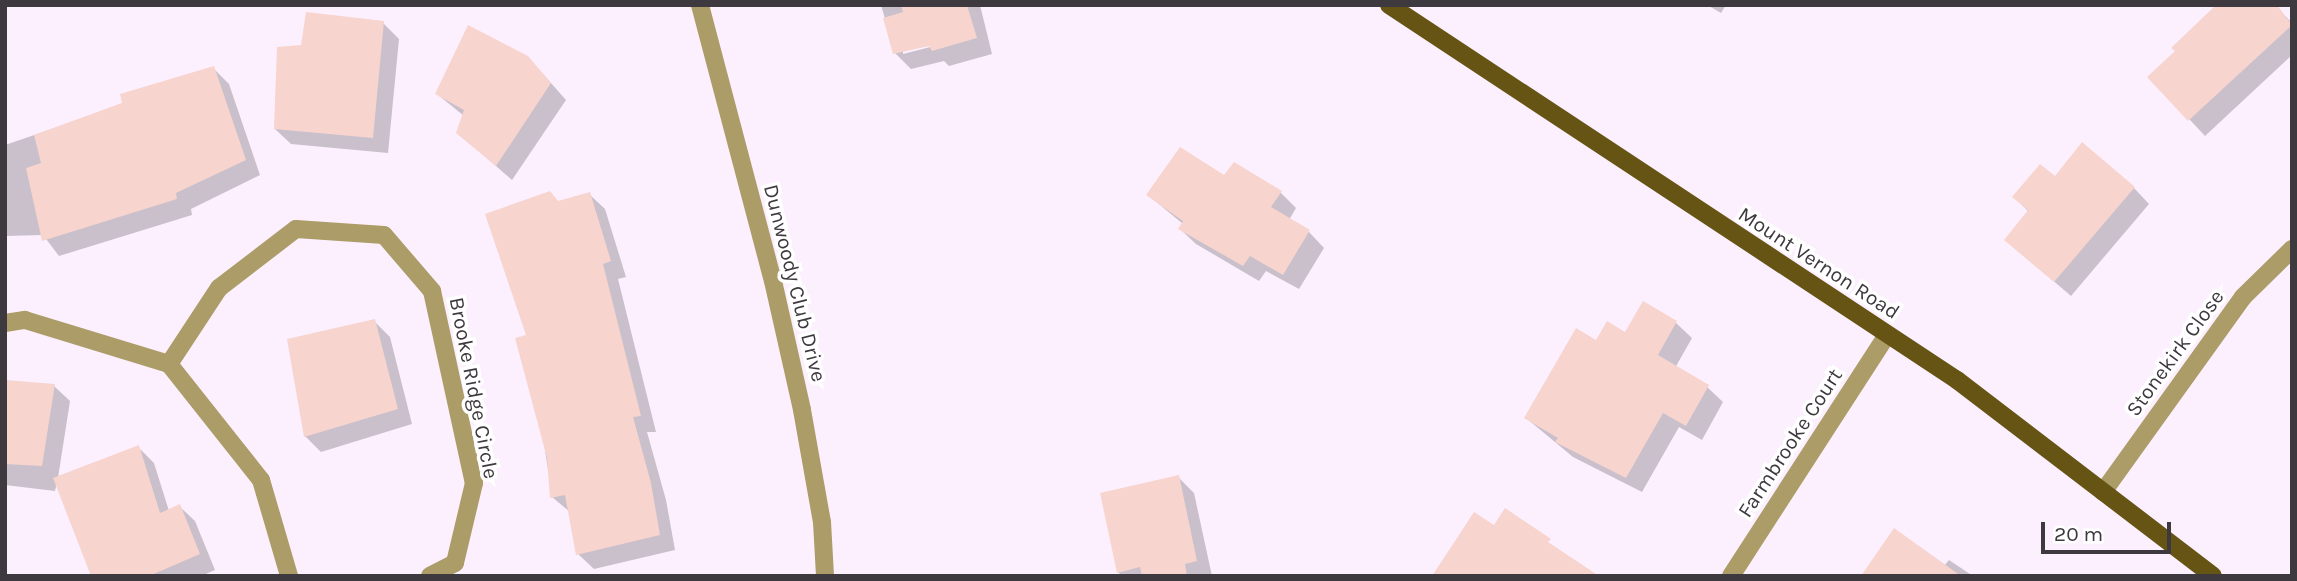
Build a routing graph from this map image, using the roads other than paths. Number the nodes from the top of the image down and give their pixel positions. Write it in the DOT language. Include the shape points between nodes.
graph roads {
  1 [pos="700,5"];
  2 [pos="1388,5"];
  3 [pos="2292,249"];
  4 [pos="5,323"];
  5 [pos="1888,335"];
  6 [pos="169,364"];
  7 [pos="2104,492"];
  8 [pos="289,576"];
  9 [pos="430,576"];
  10 [pos="825,576"];
  11 [pos="1731,576"];
  12 [pos="2213,576"];
  1 -- 10 [label="street, Dunwoody Club Drive" via="802,410 822,522"];
  2 -- 5 [label="main road, Mount Vernon Road"];
  3 -- 7 [label="street, Stonekirk Close" via="2243,297"];
  4 -- 6 [label="street" via="25,320"];
  5 -- 7 [label="main road, Mount Vernon Road" via="1957,380"];
  5 -- 11 [label="street, Farmbrooke Court"];
  6 -- 8 [label="street" via="261,480"];
  6 -- 9 [label="street, Brooke Ridge Circle" via="219,288 296,229 384,235 432,291 474,483 454,563"];
  7 -- 12 [label="main road, Mount Vernon Road"];
}
